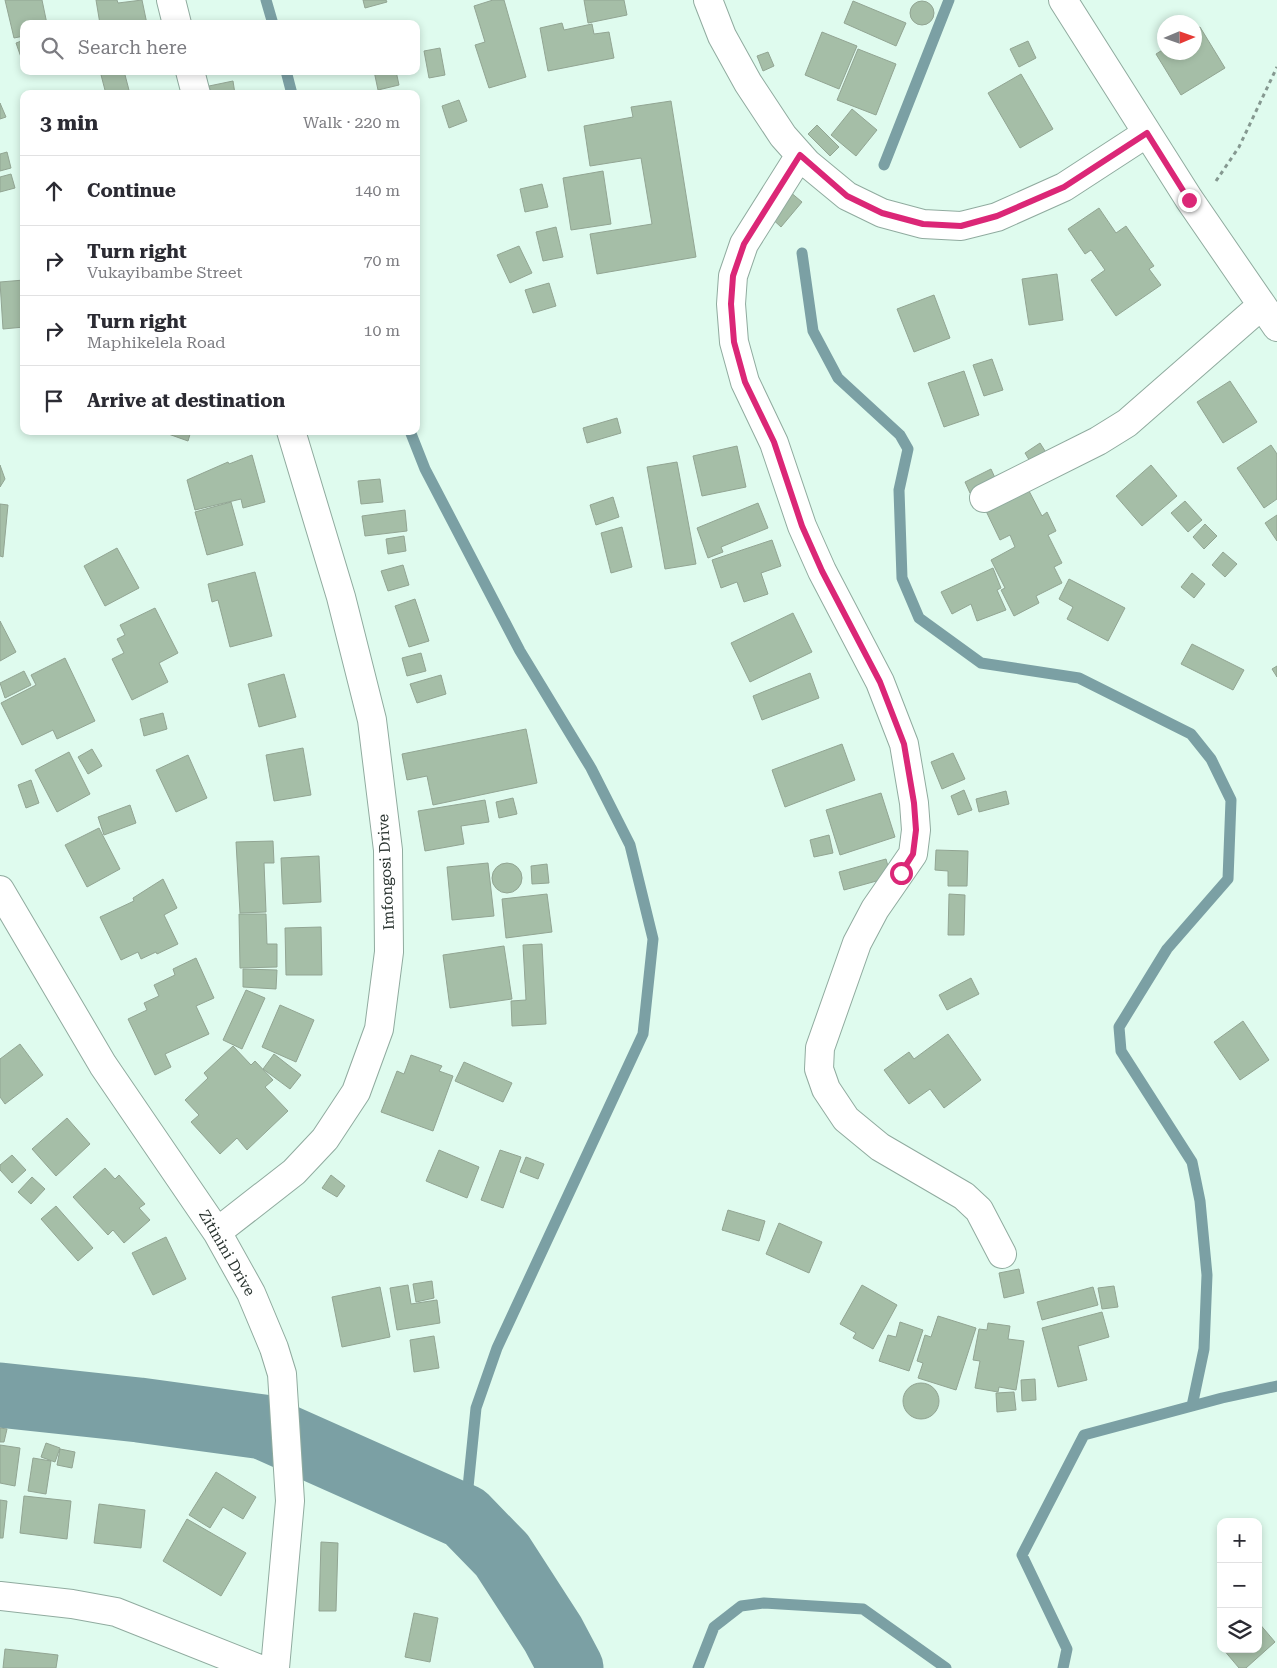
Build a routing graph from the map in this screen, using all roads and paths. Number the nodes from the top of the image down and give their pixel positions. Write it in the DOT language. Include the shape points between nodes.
graph roads {
  1 [pos="171,0"];
  2 [pos="708,0"];
  3 [pos="1063,0"];
  4 [pos="176,20"];
  5 [pos="1277,67"];
  6 [pos="191,75"];
  7 [pos="195,90"];
  8 [pos="1147,133"];
  9 [pos="800,155"];
  10 [pos="1189,200"];
  11 [pos="1270,316"];
  12 [pos="293,435"];
  13 [pos="984,498"];
  14 [pos="0,890"];
  15 [pos="217,1232"];
  16 [pos="1002,1254"];
  17 [pos="0,1596"];
  18 [pos="257,1668"];
  19 [pos="274,1668"];
  1 -- 4 [label="street"];
  2 -- 9 [label="street" via="722,36 748,84"];
  3 -- 8 [label="street"];
  5 -- 10 [label="path" via="1229,165 1216,181"];
  6 -- 7 [label="street"];
  8 -- 9 [label="street" via="1064,187 997,216 961,226 923,224 882,213 847,196"];
  8 -- 10 [label="street"];
  9 -- 16 [label="street" via="744,244 733,276 734,342 745,382 774,442 802,526 880,682 904,744 916,830 913,854 875,909 857,943 820,1048 819,1070 826,1090 846,1119 880,1147 964,1196 979,1210"];
  10 -- 11 [label="street"];
  11 -- 13 [label="street" via="1127,423"];
  12 -- 15 [label="street, Imfongosi Drive" via="341,597 372,720 388,850 389,952 379,1029 356,1092 325,1139 294,1172"];
  14 -- 15 [label="street, Zitinini Drive" via="104,1065"];
  15 -- 19 [label="street, Zitinini Drive" via="251,1294 282,1374 290,1501"];
  17 -- 18 [label="street" via="116,1612"];
}
